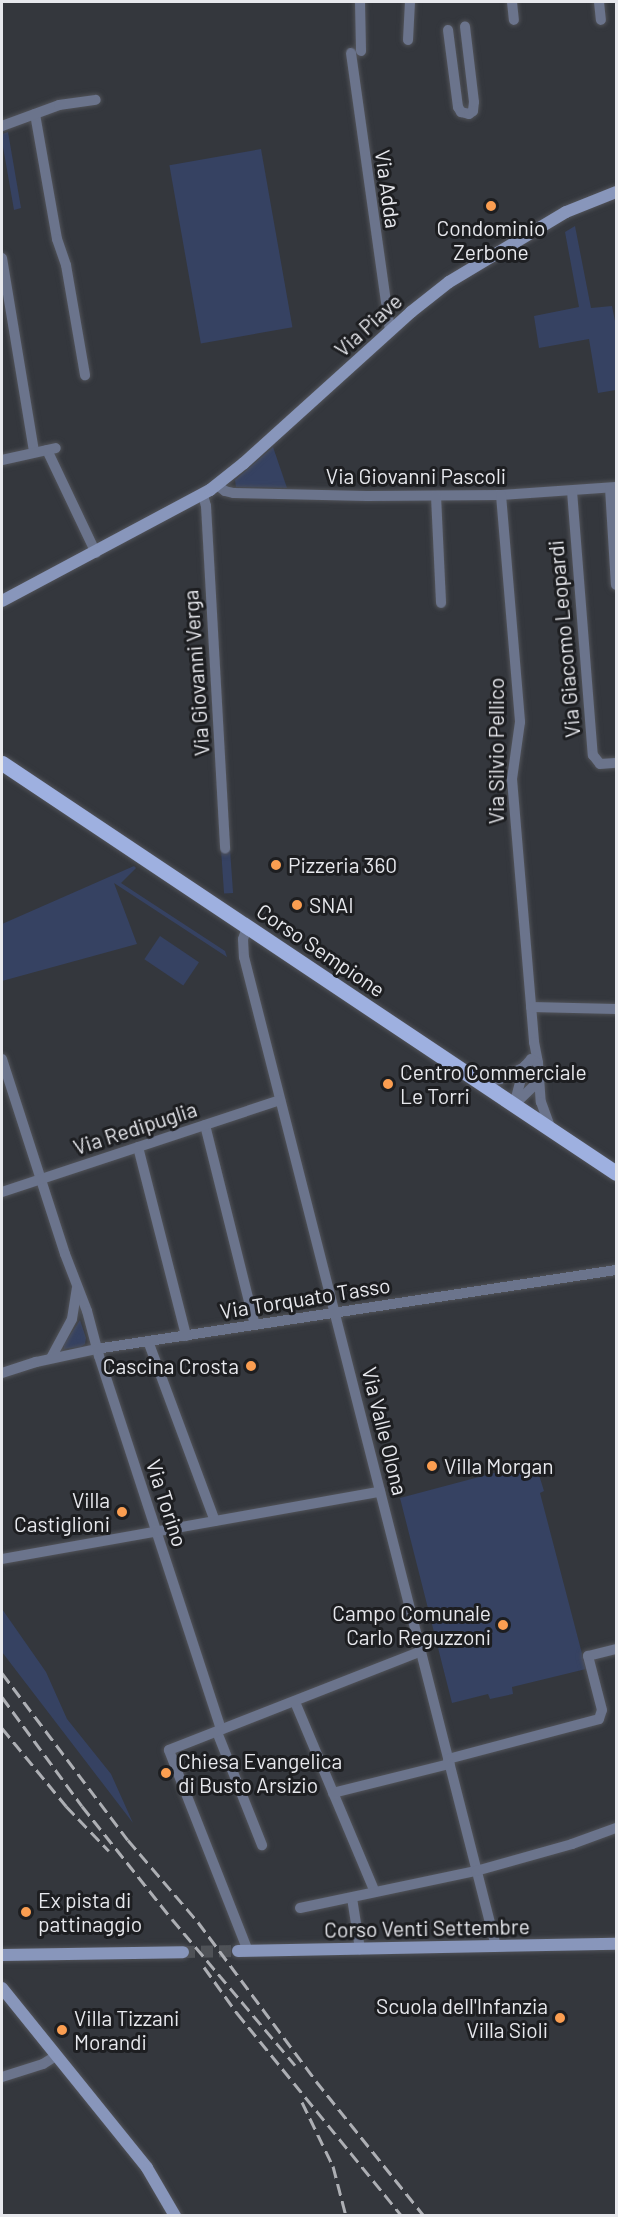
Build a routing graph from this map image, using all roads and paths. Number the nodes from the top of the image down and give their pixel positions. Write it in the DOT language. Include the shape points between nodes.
graph roads {
  1 [pos="360,2"];
  2 [pos="410,2"];
  3 [pos="512,2"];
  4 [pos="599,2"];
  5 [pos="514,20"];
  6 [pos="602,20"];
  7 [pos="465,27"];
  8 [pos="448,30"];
  9 [pos="408,40"];
  10 [pos="96,100"];
  11 [pos="35,114"];
  12 [pos="2,126"];
  13 [pos="616,192"];
  14 [pos="2,258"];
  15 [pos="390,330"];
  16 [pos="85,375"];
  17 [pos="34,452"];
  18 [pos="2,460"];
  19 [pos="218,484"];
  20 [pos="613,487"];
  21 [pos="572,491"];
  22 [pos="202,495"];
  23 [pos="501,495"];
  24 [pos="436,496"];
  25 [pos="96,553"];
  26 [pos="616,585"];
  27 [pos="2,601"];
  28 [pos="441,603"];
  29 [pos="2,763"];
  30 [pos="616,763"];
  31 [pos="225,848"];
  32 [pos="247,927"];
  33 [pos="531,1007"];
  34 [pos="616,1010"];
  35 [pos="2,1059"];
  36 [pos="532,1068"];
  37 [pos="479,1081"];
  38 [pos="280,1100"];
  39 [pos="514,1105"];
  40 [pos="205,1125"];
  41 [pos="551,1129"];
  42 [pos="138,1147"];
  43 [pos="616,1173"];
  44 [pos="40,1179"];
  45 [pos="2,1192"];
  46 [pos="616,1270"];
  47 [pos="77,1288"];
  48 [pos="334,1313"];
  49 [pos="255,1325"];
  50 [pos="186,1336"];
  51 [pos="148,1341"];
  52 [pos="96,1349"];
  53 [pos="51,1358"];
  54 [pos="2,1373"];
  55 [pos="380,1492"];
  56 [pos="215,1521"];
  57 [pos="155,1532"];
  58 [pos="2,1559"];
  59 [pos="616,1649"];
  60 [pos="421,1651"];
  61 [pos="295,1702"];
  62 [pos="219,1731"];
  63 [pos="449,1761"];
  64 [pos="333,1793"];
  65 [pos="616,1828"];
  66 [pos="262,1845"];
  67 [pos="476,1871"];
  68 [pos="375,1892"];
  69 [pos="352,1898"];
  70 [pos="300,1908"];
  71 [pos="616,1944"];
  72 [pos="496,1946"];
  73 [pos="360,1949"];
  74 [pos="243,1951"];
  75 [pos="183,1952"];
  76 [pos="2,1955"];
  77 [pos="2,1988"];
  78 [pos="56,2056"];
  79 [pos="2,2077"];
  80 [pos="175,2216"];
  1 -- 15 [label="street, Via Adda" via="356,52"];
  2 -- 9 [label="street"];
  3 -- 5 [label="street"];
  4 -- 6 [label="street"];
  7 -- 8 [label="street" via="474,102 469,114 458,107"];
  10 -- 11 [label="street" via="59,105"];
  11 -- 12 [label="street"];
  11 -- 16 [label="street"];
  13 -- 15 [label="street, Via Piave" via="566,212 465,271"];
  14 -- 17 [label="street"];
  15 -- 19 [label="street, Via Piave"];
  17 -- 18 [label="street"];
  17 -- 25 [label="street" via="52,449"];
  19 -- 22 [label="street, Via Piave"];
  19 -- 24 [label="street, Via Giovanni Pascoli" via="234,493"];
  20 -- 21 [label="street, Via Giovanni Pascoli"];
  20 -- 26 [label="street"];
  21 -- 23 [label="street, Via Giovanni Pascoli"];
  21 -- 30 [label="street, Via Giacomo Leopardi" via="593,755 600,764"];
  22 -- 25 [label="street, Via Piave"];
  22 -- 31 [label="street, Via Giovanni Verga" via="206,506"];
  23 -- 24 [label="street, Via Giovanni Pascoli"];
  23 -- 33 [label="street, Via Silvio Pellico" via="520,722 512,779"];
  24 -- 28 [label="street"];
  25 -- 27 [label="street, Via Piave"];
  29 -- 32 [label="main road, Corso Sempione"];
  32 -- 37 [label="main road, Corso Sempione"];
  32 -- 38 [label="street, Via Valle Olona" via="243,951"];
  33 -- 34 [label="street"];
  33 -- 36 [label="street, Via Silvio Pellico"];
  35 -- 44 [label="street, Via Torino"];
  36 -- 37 [label="street"];
  36 -- 39 [label="street, Via Silvio Pellico"];
  36 -- 39 [label="street"];
  36 -- 41 [label="street, Via Silvio Pellico"];
  37 -- 39 [label="main road, Corso Sempione"];
  38 -- 40 [label="street, Via Redipuglia"];
  38 -- 48 [label="street, Via Valle Olona"];
  39 -- 41 [label="main road, Corso Sempione"];
  40 -- 42 [label="street, Via Redipuglia"];
  40 -- 49 [label="street"];
  41 -- 43 [label="main road, Corso Sempione"];
  42 -- 44 [label="street, Via Redipuglia"];
  42 -- 50 [label="street"];
  44 -- 45 [label="street, Via Redipuglia"];
  44 -- 47 [label="street, Via Torino"];
  46 -- 48 [label="street, Via Torquato Tasso"];
  47 -- 52 [label="street, Via Torino"];
  47 -- 53 [label="street, Via Torino" via="72,1318"];
  48 -- 49 [label="street, Via Torquato Tasso"];
  48 -- 55 [label="street, Via Valle Olona"];
  49 -- 50 [label="street, Via Torquato Tasso"];
  50 -- 51 [label="street, Via Torquato Tasso"];
  51 -- 52 [label="street, Via Torquato Tasso"];
  51 -- 56 [label="street"];
  52 -- 53 [label="street, Via Torquato Tasso"];
  52 -- 57 [label="street, Via Torino"];
  53 -- 54 [label="street, Via Torquato Tasso"];
  55 -- 56 [label="street"];
  55 -- 60 [label="street, Via Valle Olona"];
  56 -- 57 [label="street"];
  57 -- 58 [label="street"];
  57 -- 62 [label="street, Via Torino"];
  59 -- 63 [label="street" via="588,1656 602,1710 599,1719"];
  60 -- 61 [label="street"];
  60 -- 63 [label="street, Via Valle Olona"];
  61 -- 62 [label="street"];
  61 -- 64 [label="street"];
  62 -- 66 [label="street, Via Torino"];
  62 -- 74 [label="street" via="169,1750"];
  63 -- 64 [label="street"];
  63 -- 67 [label="street, Via Valle Olona"];
  64 -- 68 [label="street"];
  65 -- 67 [label="street"];
  67 -- 68 [label="street"];
  67 -- 72 [label="street, Via Valle Olona"];
  68 -- 69 [label="street"];
  69 -- 70 [label="street"];
  69 -- 73 [label="street"];
  71 -- 72 [label="street, Corso Venti Settembre"];
  72 -- 73 [label="street, Corso Venti Settembre"];
  73 -- 74 [label="street, Corso Venti Settembre"];
  75 -- 76 [label="street"];
  77 -- 78 [label="street"];
  78 -- 79 [label="street"];
  78 -- 80 [label="street" via="147,2168"];
}
